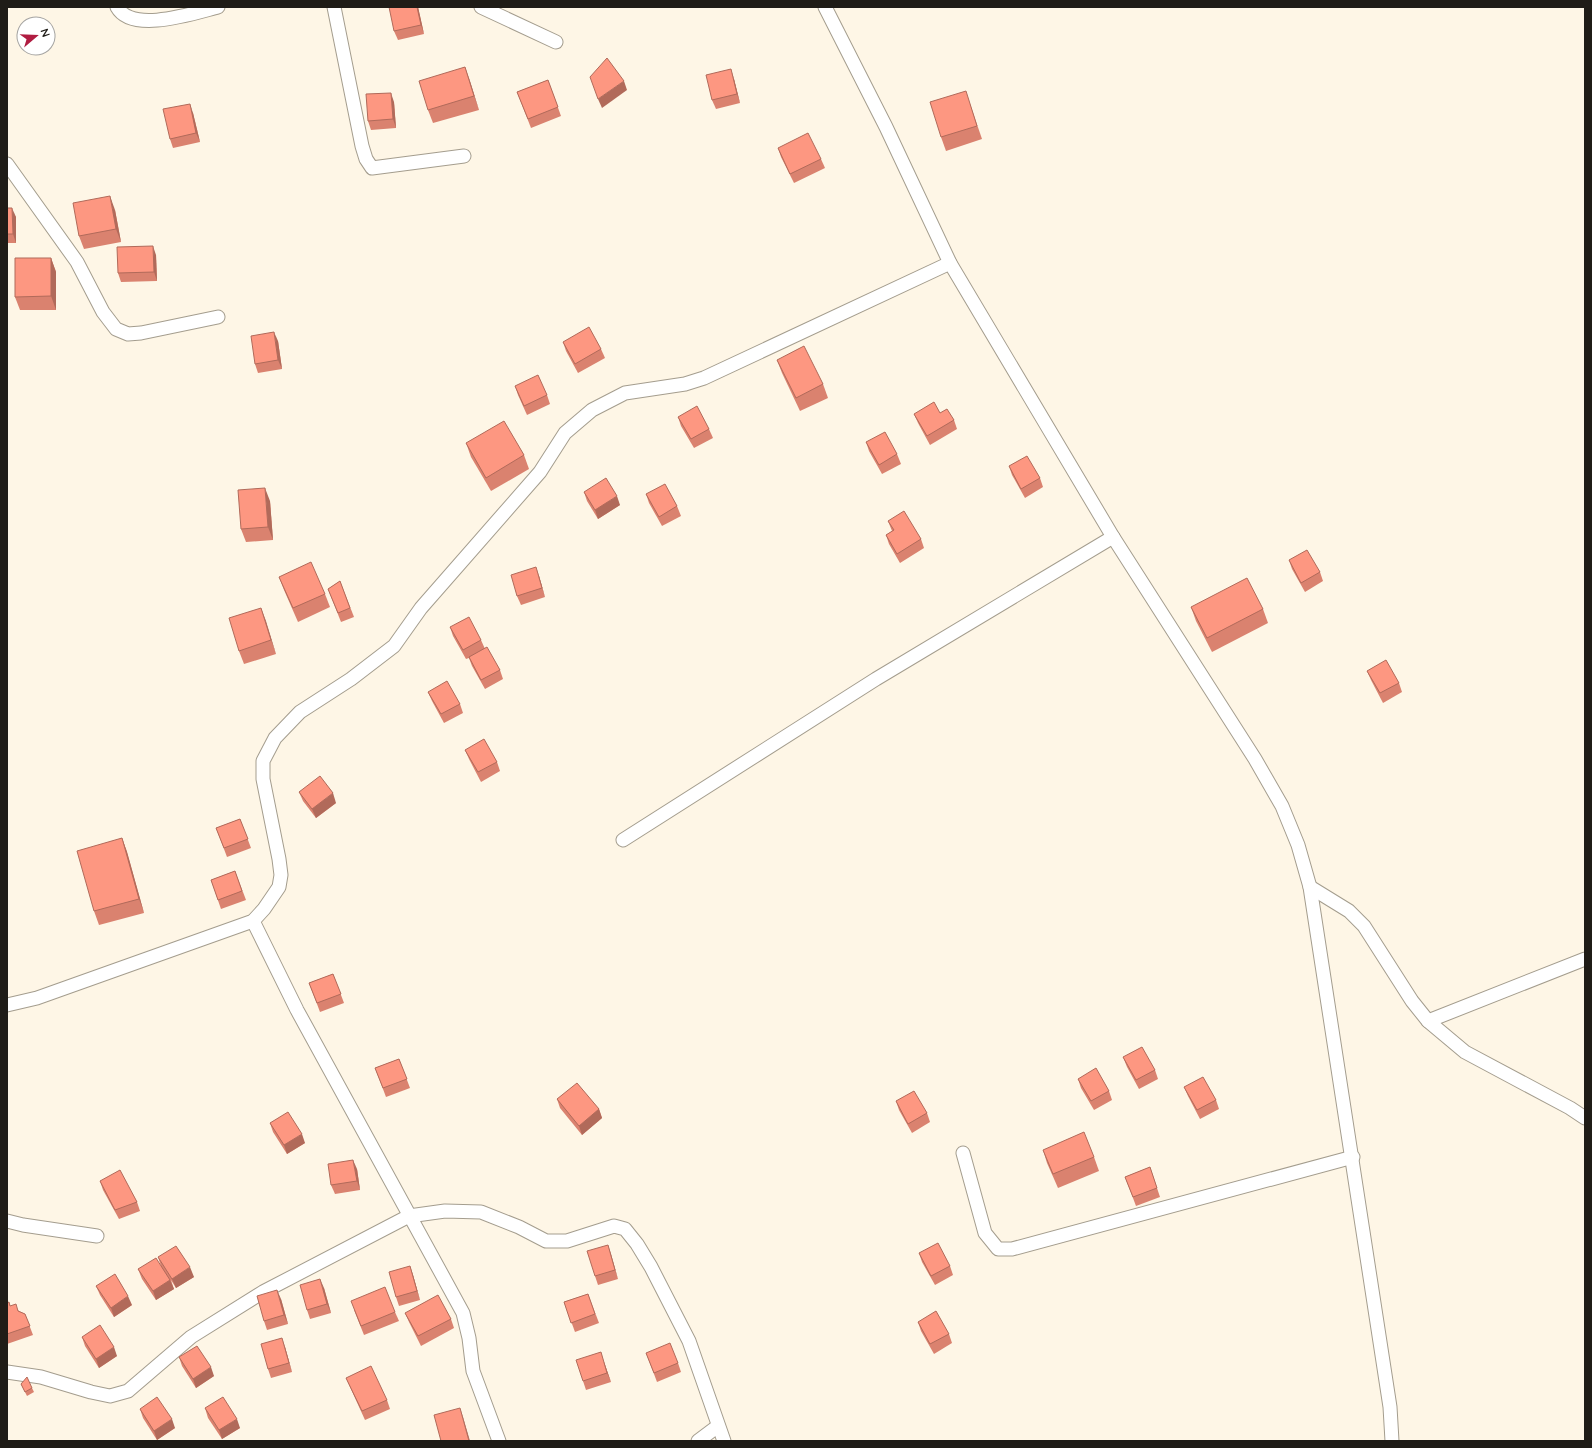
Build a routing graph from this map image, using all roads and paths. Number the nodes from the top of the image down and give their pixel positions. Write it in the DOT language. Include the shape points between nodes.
graph roads {
  1 [pos="117,7"];
  2 [pos="218,7"];
  3 [pos="334,7"];
  4 [pos="481,7"];
  5 [pos="825,7"];
  6 [pos="556,42"];
  7 [pos="464,156"];
  8 [pos="7,164"];
  9 [pos="950,263"];
  10 [pos="218,317"];
  11 [pos="1113,537"];
  12 [pos="623,840"];
  13 [pos="1310,887"];
  14 [pos="254,921"];
  15 [pos="1585,958"];
  16 [pos="7,1005"];
  17 [pos="1428,1021"];
  18 [pos="1585,1118"];
  19 [pos="963,1153"];
  20 [pos="1353,1157"];
  21 [pos="409,1216"];
  22 [pos="7,1221"];
  23 [pos="97,1236"];
  24 [pos="7,1372"];
  25 [pos="718,1426"];
  26 [pos="499,1441"];
  27 [pos="698,1441"];
  28 [pos="724,1441"];
  29 [pos="1392,1441"];
  1 -- 2 [label="street" via="120,12 134,20 178,17"];
  3 -- 7 [label="street" via="362,146 372,168"];
  4 -- 6 [label="street"];
  5 -- 9 [label="street" via="886,127"];
  8 -- 10 [label="street" via="77,262 103,312 116,329 128,334 141,333"];
  9 -- 11 [label="street"];
  9 -- 14 [label="street" via="704,378 685,384 625,393 592,410 565,433 540,472 421,608 394,646 351,679 300,712 275,738 263,761 263,779 281,875 279,887"];
  11 -- 12 [label="street" via="876,679"];
  11 -- 13 [label="street" via="1255,759 1282,806 1298,845"];
  13 -- 17 [label="street" via="1349,911 1364,926"];
  13 -- 20 [label="street"];
  14 -- 16 [label="street" via="37,998"];
  14 -- 21 [label="street" via="297,1010"];
  15 -- 17 [label="street"];
  17 -- 18 [label="street" via="1465,1052"];
  19 -- 20 [label="street" via="985,1233 998,1250 1012,1250"];
  20 -- 29 [label="street" via="1390,1407"];
  21 -- 24 [label="street" via="263,1292 191,1338 128,1391 110,1396 103,1395 40,1377"];
  21 -- 25 [label="street" via="445,1211 481,1212 546,1241 567,1241 614,1226 625,1229 651,1267 689,1342"];
  21 -- 26 [label="street" via="463,1313 473,1371"];
  22 -- 23 [label="street" via="23,1226"];
  25 -- 27 [label="street"];
  25 -- 28 [label="street"];
}
